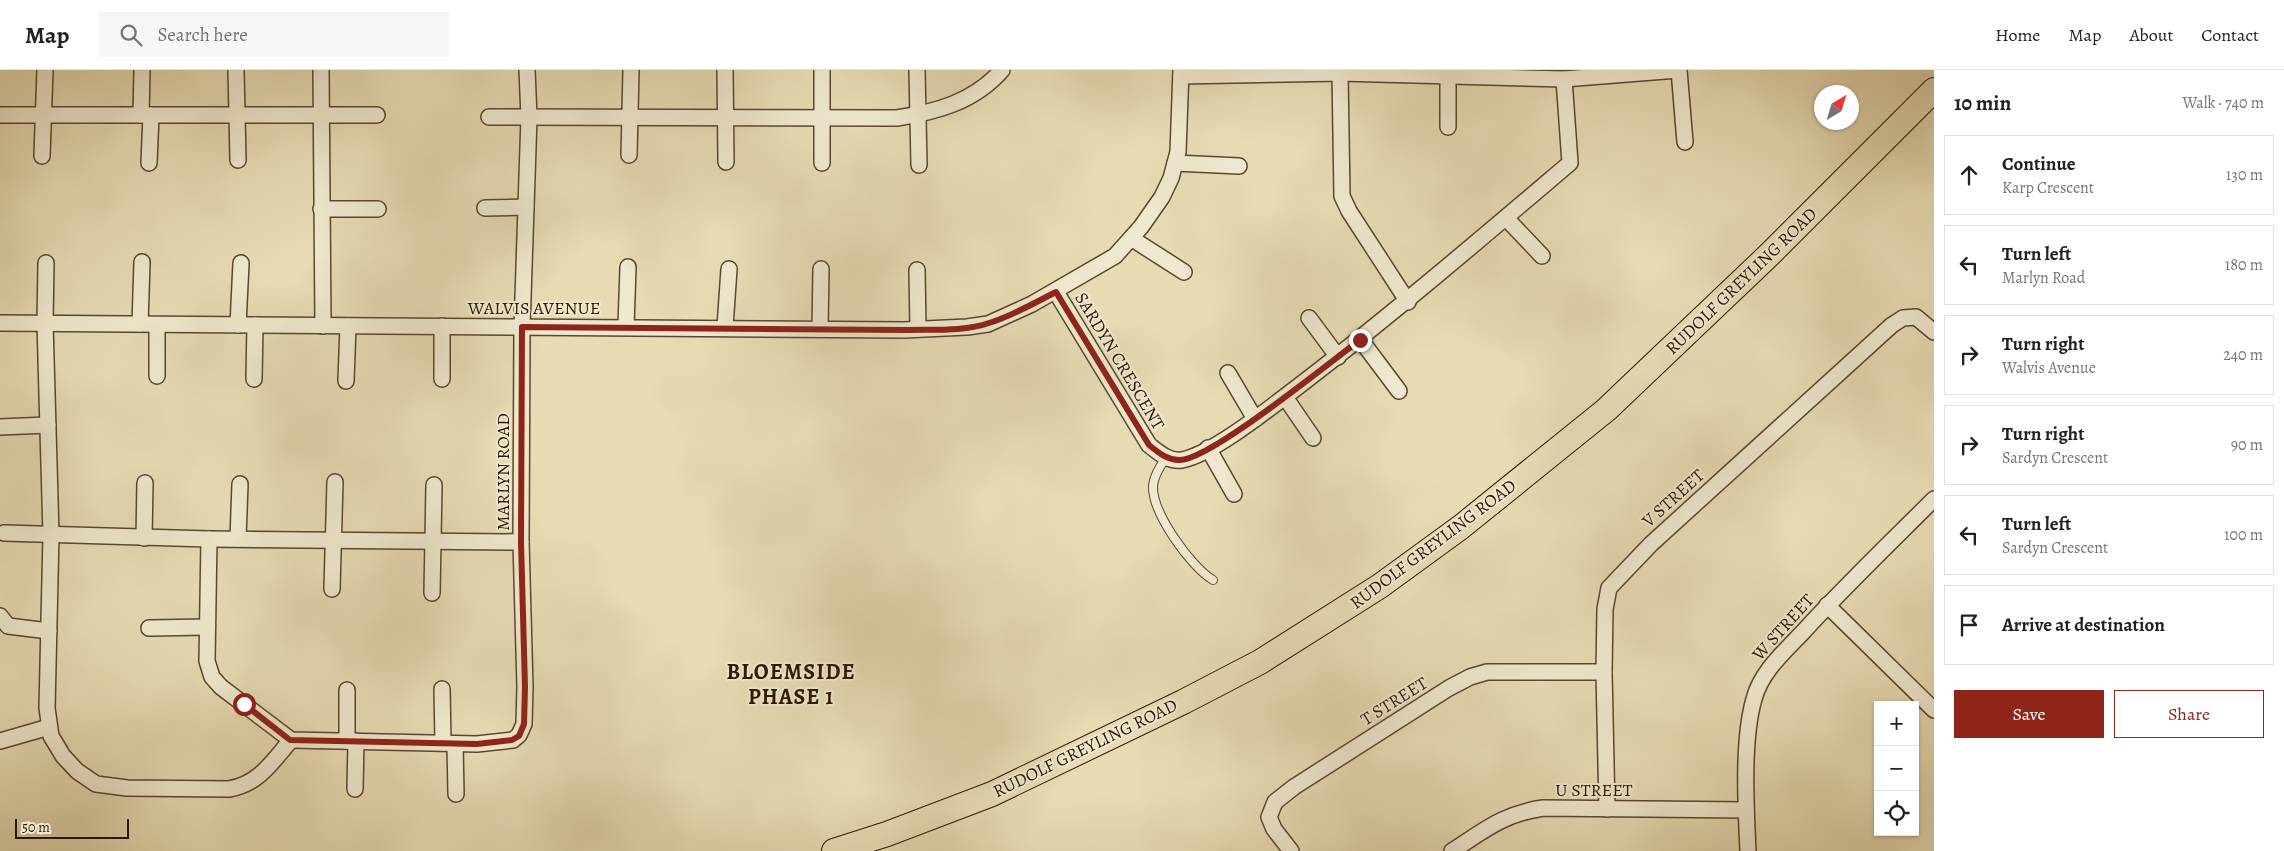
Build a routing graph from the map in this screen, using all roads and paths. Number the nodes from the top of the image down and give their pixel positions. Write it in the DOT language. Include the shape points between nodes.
graph roads {
  1 [pos="45,70"];
  2 [pos="142,70"];
  3 [pos="236,70"];
  4 [pos="321,70"];
  5 [pos="527,70"];
  6 [pos="631,70"];
  7 [pos="724,70"];
  8 [pos="822,70"];
  9 [pos="917,70"];
  10 [pos="1002,70"];
  11 [pos="1678,70"];
  12 [pos="1181,73"];
  13 [pos="1340,73"];
  14 [pos="1448,76"];
  15 [pos="1564,79"];
  16 [pos="1934,90"];
  17 [pos="0,115"];
  18 [pos="43,115"];
  19 [pos="146,115"];
  20 [pos="238,115"];
  21 [pos="320,115"];
  22 [pos="377,115"];
  23 [pos="919,115"];
  24 [pos="489,117"];
  25 [pos="529,117"];
  26 [pos="630,118"];
  27 [pos="725,118"];
  28 [pos="821,118"];
  29 [pos="1448,127"];
  30 [pos="1685,142"];
  31 [pos="629,155"];
  32 [pos="42,156"];
  33 [pos="238,160"];
  34 [pos="726,162"];
  35 [pos="149,163"];
  36 [pos="822,163"];
  37 [pos="1175,163"];
  38 [pos="919,165"];
  39 [pos="1239,166"];
  40 [pos="526,207"];
  41 [pos="485,208"];
  42 [pos="321,209"];
  43 [pos="378,209"];
  44 [pos="1506,218"];
  45 [pos="1131,238"];
  46 [pos="1542,256"];
  47 [pos="142,262"];
  48 [pos="46,263"];
  49 [pos="241,263"];
  50 [pos="628,267"];
  51 [pos="729,269"];
  52 [pos="821,269"];
  53 [pos="917,270"];
  54 [pos="1184,272"];
  55 [pos="1056,292"];
  56 [pos="1408,302"];
  57 [pos="1309,318"];
  58 [pos="0,323"];
  59 [pos="45,324"];
  60 [pos="140,324"];
  61 [pos="157,324"];
  62 [pos="238,325"];
  63 [pos="255,325"];
  64 [pos="322,326"];
  65 [pos="348,326"];
  66 [pos="442,326"];
  67 [pos="626,326"];
  68 [pos="522,327"];
  69 [pos="726,327"];
  70 [pos="820,329"];
  71 [pos="918,329"];
  72 [pos="1934,332"];
  73 [pos="1360,340"];
  74 [pos="1338,357"];
  75 [pos="1228,373"];
  76 [pos="156,376"];
  77 [pos="442,379"];
  78 [pos="254,380"];
  79 [pos="346,381"];
  80 [pos="1399,390"];
  81 [pos="1285,397"];
  82 [pos="1255,419"];
  83 [pos="48,425"];
  84 [pos="0,427"];
  85 [pos="1313,438"];
  86 [pos="1208,448"];
  87 [pos="1166,458"];
  88 [pos="335,482"];
  89 [pos="146,483"];
  90 [pos="240,484"];
  91 [pos="434,485"];
  92 [pos="1234,494"];
  93 [pos="1934,500"];
  94 [pos="4,533"];
  95 [pos="51,535"];
  96 [pos="144,538"];
  97 [pos="208,539"];
  98 [pos="238,539"];
  99 [pos="333,540"];
  100 [pos="433,541"];
  101 [pos="521,542"];
  102 [pos="1213,580"];
  103 [pos="332,589"];
  104 [pos="432,593"];
  105 [pos="1827,605"];
  106 [pos="0,616"];
  107 [pos="207,627"];
  108 [pos="149,628"];
  109 [pos="49,631"];
  110 [pos="1604,672"];
  111 [pos="442,689"];
  112 [pos="347,690"];
  113 [pos="1934,710"];
  114 [pos="49,726"];
  115 [pos="0,740"];
  116 [pos="290,740"];
  117 [pos="351,741"];
  118 [pos="449,743"];
  119 [pos="355,789"];
  120 [pos="456,794"];
  121 [pos="1607,809"];
  122 [pos="1746,810"];
  123 [pos="834,851"];
  124 [pos="1291,851"];
  125 [pos="1452,851"];
  126 [pos="1748,851"];
  1 -- 18 [label="street"];
  2 -- 19 [label="street"];
  3 -- 20 [label="street"];
  4 -- 21 [label="street"];
  5 -- 25 [label="street, MARLYN ROAD"];
  6 -- 26 [label="street"];
  7 -- 27 [label="street"];
  8 -- 28 [label="street"];
  9 -- 23 [label="street"];
  10 -- 23 [label="street" via="956,105"];
  11 -- 15 [label="street"];
  11 -- 30 [label="street"];
  12 -- 13 [label="street"];
  12 -- 37 [label="street, WALVIS AVENUE"];
  13 -- 14 [label="street"];
  13 -- 56 [label="street" via="1342,196"];
  14 -- 15 [label="street"];
  14 -- 29 [label="street"];
  15 -- 44 [label="street" via="1570,163"];
  16 -- 123 [label="main road, RUDOLF GREYLING ROAD" via="1770,254 1606,410 1461,527 1380,586 1260,662 1183,702 992,794"];
  17 -- 18 [label="street"];
  18 -- 19 [label="street"];
  18 -- 32 [label="street"];
  19 -- 20 [label="street"];
  19 -- 35 [label="street"];
  20 -- 21 [label="street"];
  20 -- 33 [label="street"];
  21 -- 22 [label="street"];
  21 -- 42 [label="street"];
  23 -- 28 [label="street"];
  23 -- 38 [label="street"];
  24 -- 25 [label="street"];
  25 -- 26 [label="street"];
  25 -- 40 [label="street, MARLYN ROAD"];
  26 -- 27 [label="street"];
  26 -- 31 [label="street"];
  27 -- 28 [label="street"];
  27 -- 34 [label="street"];
  28 -- 36 [label="street"];
  37 -- 39 [label="street"];
  37 -- 45 [label="street, WALVIS AVENUE" via="1162,197"];
  40 -- 41 [label="street"];
  40 -- 68 [label="street, MARLYN ROAD"];
  42 -- 43 [label="street"];
  42 -- 64 [label="street"];
  44 -- 46 [label="street"];
  44 -- 56 [label="street"];
  45 -- 54 [label="street"];
  45 -- 55 [label="street, WALVIS AVENUE" via="1114,256"];
  47 -- 60 [label="street"];
  48 -- 59 [label="street"];
  49 -- 62 [label="street"];
  50 -- 67 [label="street"];
  51 -- 69 [label="street"];
  52 -- 70 [label="street"];
  53 -- 71 [label="street"];
  55 -- 71 [label="street, WALVIS AVENUE" via="988,324"];
  55 -- 87 [label="street, SARDYN CRESCENT" via="1149,445"];
  56 -- 73 [label="street"];
  57 -- 74 [label="street"];
  58 -- 59 [label="street, WALVIS AVENUE"];
  59 -- 60 [label="street, WALVIS AVENUE"];
  59 -- 83 [label="street"];
  60 -- 61 [label="street, WALVIS AVENUE"];
  61 -- 62 [label="street, WALVIS AVENUE"];
  61 -- 76 [label="street"];
  62 -- 63 [label="street, WALVIS AVENUE"];
  63 -- 64 [label="street, WALVIS AVENUE"];
  63 -- 78 [label="street"];
  64 -- 65 [label="street, WALVIS AVENUE"];
  65 -- 66 [label="street, WALVIS AVENUE"];
  65 -- 79 [label="street"];
  66 -- 68 [label="street, WALVIS AVENUE"];
  66 -- 77 [label="street"];
  67 -- 68 [label="street, WALVIS AVENUE"];
  67 -- 69 [label="street, WALVIS AVENUE"];
  68 -- 101 [label="street, MARLYN ROAD"];
  69 -- 70 [label="street, WALVIS AVENUE"];
  70 -- 71 [label="street, WALVIS AVENUE"];
  72 -- 110 [label="street, V STREET" via="1916,317 1903,318 1892,325 1625,569 1609,588 1605,609"];
  73 -- 74 [label="street"];
  73 -- 80 [label="street"];
  74 -- 81 [label="street"];
  75 -- 82 [label="street"];
  81 -- 82 [label="street"];
  81 -- 85 [label="street"];
  82 -- 86 [label="street"];
  83 -- 84 [label="street"];
  83 -- 95 [label="street"];
  86 -- 87 [label="street" via="1181,460"];
  86 -- 92 [label="street"];
  87 -- 102 [label="lane" via="1154,477 1153,487 1159,508 1192,561"];
  88 -- 99 [label="street"];
  89 -- 96 [label="street"];
  90 -- 98 [label="street"];
  91 -- 100 [label="street"];
  93 -- 105 [label="street, W STREET"];
  94 -- 95 [label="street"];
  95 -- 96 [label="street"];
  95 -- 109 [label="street"];
  96 -- 97 [label="street"];
  97 -- 98 [label="street"];
  97 -- 107 [label="street"];
  98 -- 99 [label="street"];
  99 -- 100 [label="street"];
  99 -- 103 [label="street"];
  100 -- 101 [label="street"];
  100 -- 104 [label="street"];
  101 -- 118 [label="street, MARLYN ROAD" via="524,724 519,736 512,740"];
  105 -- 113 [label="street"];
  105 -- 122 [label="street, W STREET" via="1770,668 1753,700"];
  106 -- 109 [label="street" via="8,626"];
  107 -- 108 [label="street"];
  107 -- 116 [label="street" via="207,662 212,677"];
  109 -- 114 [label="street"];
  110 -- 121 [label="street, V STREET"];
  110 -- 124 [label="street, T STREET" via="1487,672 1449,688 1294,787 1276,802 1268,817"];
  111 -- 118 [label="street"];
  112 -- 117 [label="street"];
  114 -- 115 [label="street"];
  114 -- 116 [label="street" via="62,756 77,771 96,784 127,788 244,786 260,775"];
  116 -- 117 [label="street"];
  117 -- 118 [label="street"];
  117 -- 119 [label="street"];
  118 -- 120 [label="street"];
  121 -- 122 [label="street, U STREET"];
  121 -- 125 [label="street, U STREET" via="1543,808 1518,812"];
  122 -- 126 [label="street, W STREET"];
}
